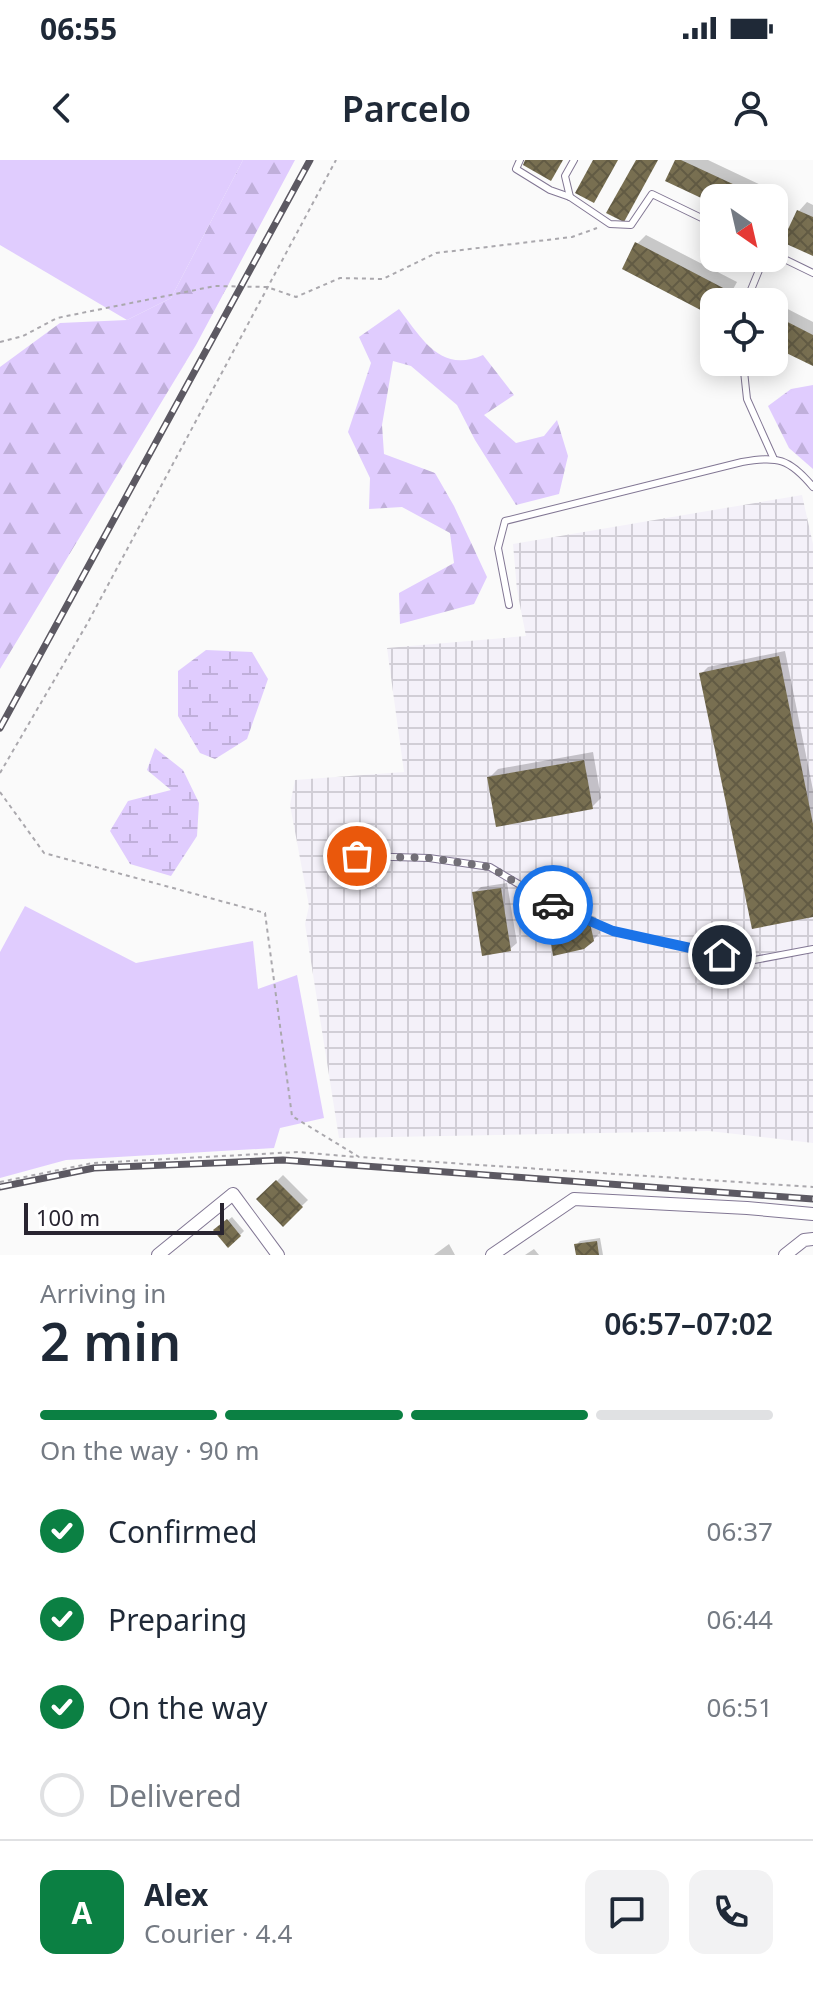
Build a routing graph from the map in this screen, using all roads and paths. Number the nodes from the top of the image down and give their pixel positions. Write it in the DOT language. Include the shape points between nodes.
graph roads {
  1 [pos="336,160"];
  2 [pos="520,160"];
  3 [pos="574,160"];
  4 [pos="570,197"];
  5 [pos="700,217"];
  6 [pos="610,224"];
  7 [pos="788,261"];
  8 [pos="813,273"];
  9 [pos="267,287"];
  10 [pos="0,342"];
  11 [pos="745,376"];
  12 [pos="773,457"];
  13 [pos="813,487"];
  14 [pos="509,605"];
  15 [pos="0,773"];
  16 [pos="0,792"];
  17 [pos="357,856"];
  18 [pos="813,949"];
  19 [pos="359,1157"];
  20 [pos="0,1182"];
  21 [pos="813,1187"];
  22 [pos="813,1214"];
  23 [pos="813,1239"];
  24 [pos="158,1255"];
  25 [pos="278,1255"];
  26 [pos="492,1255"];
  27 [pos="785,1255"];
  1 -- 9 [label="path"];
  2 -- 4 [label="lane" via="516,169"];
  3 -- 4 [label="lane" via="565,176"];
  4 -- 6 [label="lane"];
  5 -- 6 [label="lane" via="652,194 631,225"];
  6 -- 9 [label="path" via="572,237 436,253 383,279 340,278 296,297"];
  7 -- 8 [label="lane"];
  9 -- 10 [label="path" via="215,286 130,302 57,318"];
  9 -- 15 [label="path" via="87,624"];
  11 -- 12 [label="lane" via="747,399"];
  12 -- 13 [label="lane" via="798,469"];
  12 -- 14 [label="lane" via="505,521 498,548"];
  16 -- 19 [label="path" via="44,853 265,913 292,1116"];
  17 -- 18 [label="lane" via="490,867 557,907 613,931 749,961"];
  19 -- 20 [label="path" via="298,1152 93,1163"];
  19 -- 21 [label="path"];
  22 -- 26 [label="street" via="574,1199"];
  23 -- 27 [label="street"];
  24 -- 25 [label="street" via="233,1194"];
}
